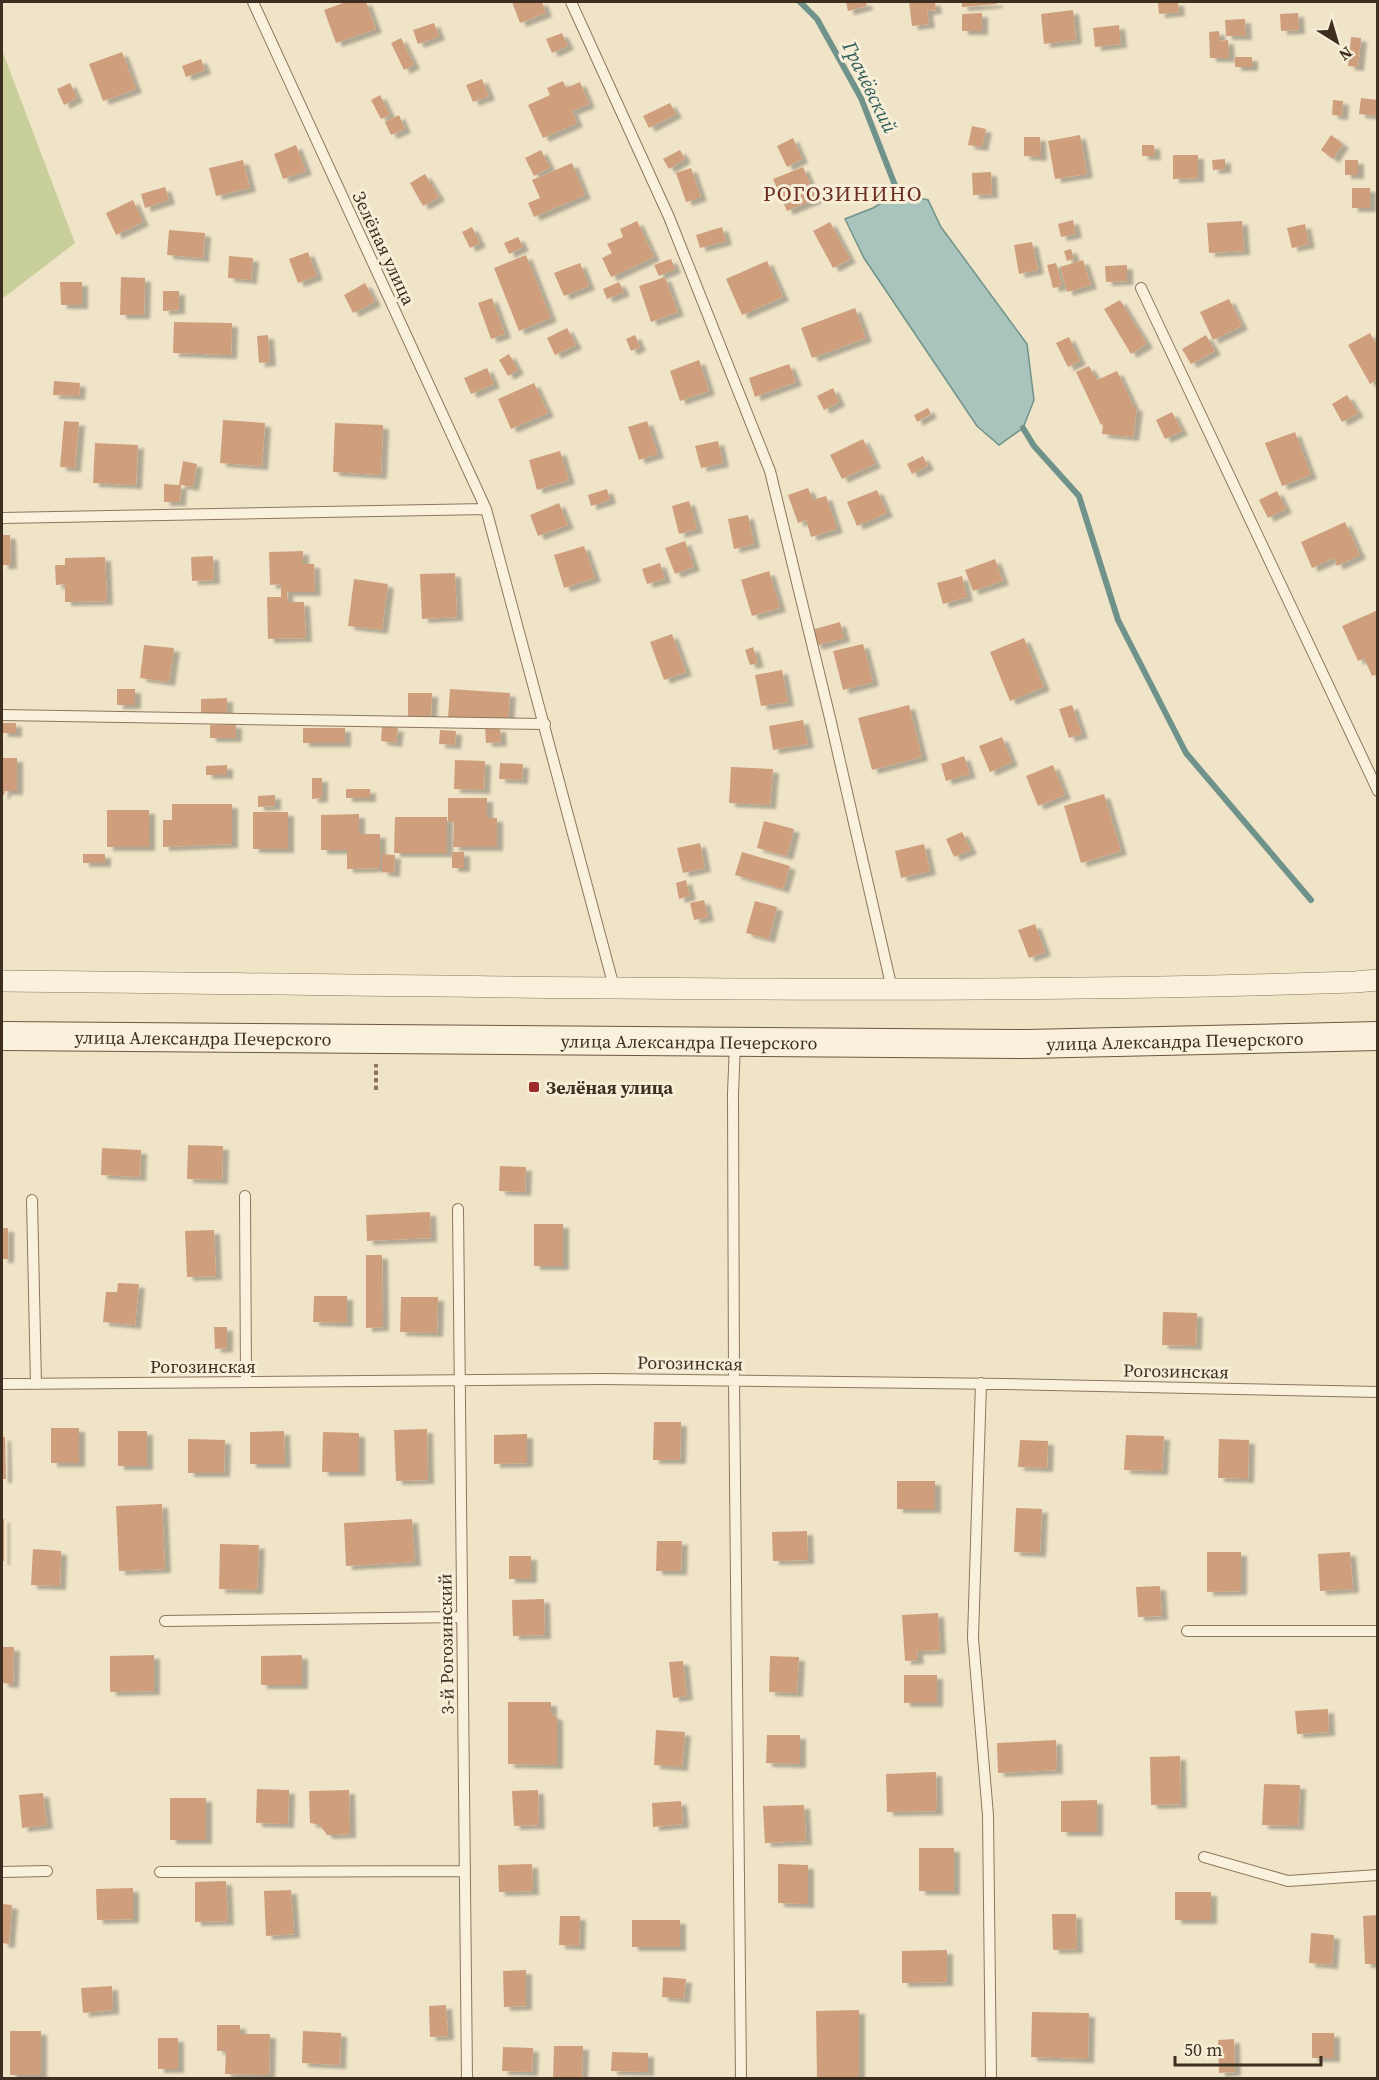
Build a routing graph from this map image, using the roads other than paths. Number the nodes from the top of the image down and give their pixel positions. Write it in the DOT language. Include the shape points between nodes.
graph roads {
  1 [pos="253,2"];
  2 [pos="571,2"];
  3 [pos="1141,288"];
  4 [pos="486,509"];
  5 [pos="2,518"];
  6 [pos="2,715"];
  7 [pos="545,724"];
  8 [pos="1377,791"];
  9 [pos="1377,980"];
  10 [pos="2,981"];
  11 [pos="614,987"];
  12 [pos="892,989"];
  13 [pos="2,1036"];
  14 [pos="1377,1036"];
  15 [pos="735,1042"];
  16 [pos="244,1196"];
  17 [pos="32,1200"];
  18 [pos="458,1209"];
  19 [pos="460,1380"];
  20 [pos="734,1380"];
  21 [pos="246,1382"];
  22 [pos="981,1383"];
  23 [pos="2,1384"];
  24 [pos="36,1384"];
  25 [pos="1377,1392"];
  26 [pos="462,1617"];
  27 [pos="165,1621"];
  28 [pos="1186,1631"];
  29 [pos="1377,1631"];
  30 [pos="1204,1857"];
  31 [pos="47,1871"];
  32 [pos="465,1871"];
  33 [pos="2,1872"];
  34 [pos="160,1872"];
  35 [pos="1377,1875"];
  36 [pos="468,2079"];
  37 [pos="741,2079"];
  38 [pos="991,2079"];
  1 -- 4 [label="lane, Зелёная улица"];
  2 -- 12 [label="lane" via="669,217 770,471"];
  3 -- 8 [label="lane"];
  4 -- 5 [label="lane"];
  4 -- 7 [label="lane, Зелёная улица"];
  6 -- 7 [label="lane"];
  7 -- 11 [label="lane, Зелёная улица"];
  9 -- 12 [label="street" via="1215,987"];
  10 -- 11 [label="street"];
  11 -- 12 [label="street"];
  13 -- 15 [label="main road, улица Александра Печерского"];
  14 -- 15 [label="main road, улица Александра Печерского" via="1027,1044"];
  15 -- 20 [label="lane"];
  16 -- 21 [label="lane"];
  17 -- 24 [label="lane"];
  18 -- 19 [label="lane, 3-й Рогозинский"];
  19 -- 20 [label="lane, Рогозинская"];
  19 -- 21 [label="lane, Рогозинская"];
  19 -- 26 [label="lane, 3-й Рогозинский"];
  20 -- 22 [label="lane, Рогозинская"];
  20 -- 37 [label="lane"];
  21 -- 24 [label="lane, Рогозинская"];
  22 -- 25 [label="lane, Рогозинская"];
  22 -- 38 [label="lane" via="973,1638 988,1815"];
  23 -- 24 [label="lane, Рогозинская"];
  26 -- 27 [label="lane"];
  26 -- 32 [label="lane, 3-й Рогозинский"];
  28 -- 29 [label="lane"];
  30 -- 35 [label="lane" via="1288,1881"];
  31 -- 33 [label="lane"];
  32 -- 34 [label="lane"];
  32 -- 36 [label="lane, 3-й Рогозинский"];
}
